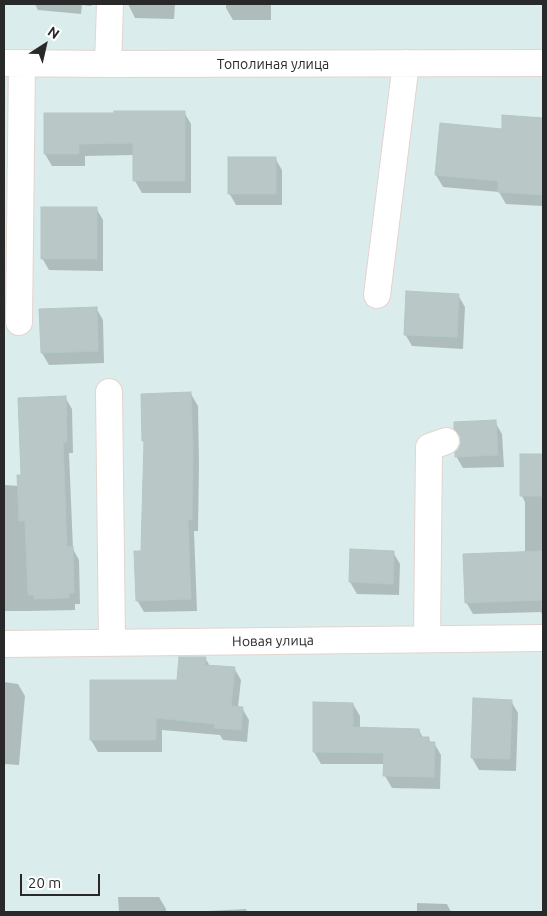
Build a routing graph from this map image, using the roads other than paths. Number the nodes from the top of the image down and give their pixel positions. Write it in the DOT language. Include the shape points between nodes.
graph roads {
  1 [pos="110,4"];
  2 [pos="13,63"];
  3 [pos="406,63"];
  4 [pos="543,63"];
  5 [pos="108,64"];
  6 [pos="377,295"];
  7 [pos="19,322"];
  8 [pos="109,392"];
  9 [pos="446,441"];
  10 [pos="543,638"];
  11 [pos="427,639"];
  12 [pos="112,642"];
  13 [pos="4,644"];
  1 -- 5 [label="street"];
  2 -- 5 [label="street, Тополиная улица"];
  2 -- 7 [label="street"];
  3 -- 4 [label="street, Тополиная улица"];
  3 -- 5 [label="street, Тополиная улица"];
  3 -- 6 [label="street"];
  8 -- 12 [label="street"];
  9 -- 11 [label="street" via="429,447"];
  10 -- 11 [label="street, Новая улица"];
  11 -- 12 [label="street, Новая улица"];
  12 -- 13 [label="street, Новая улица"];
}
